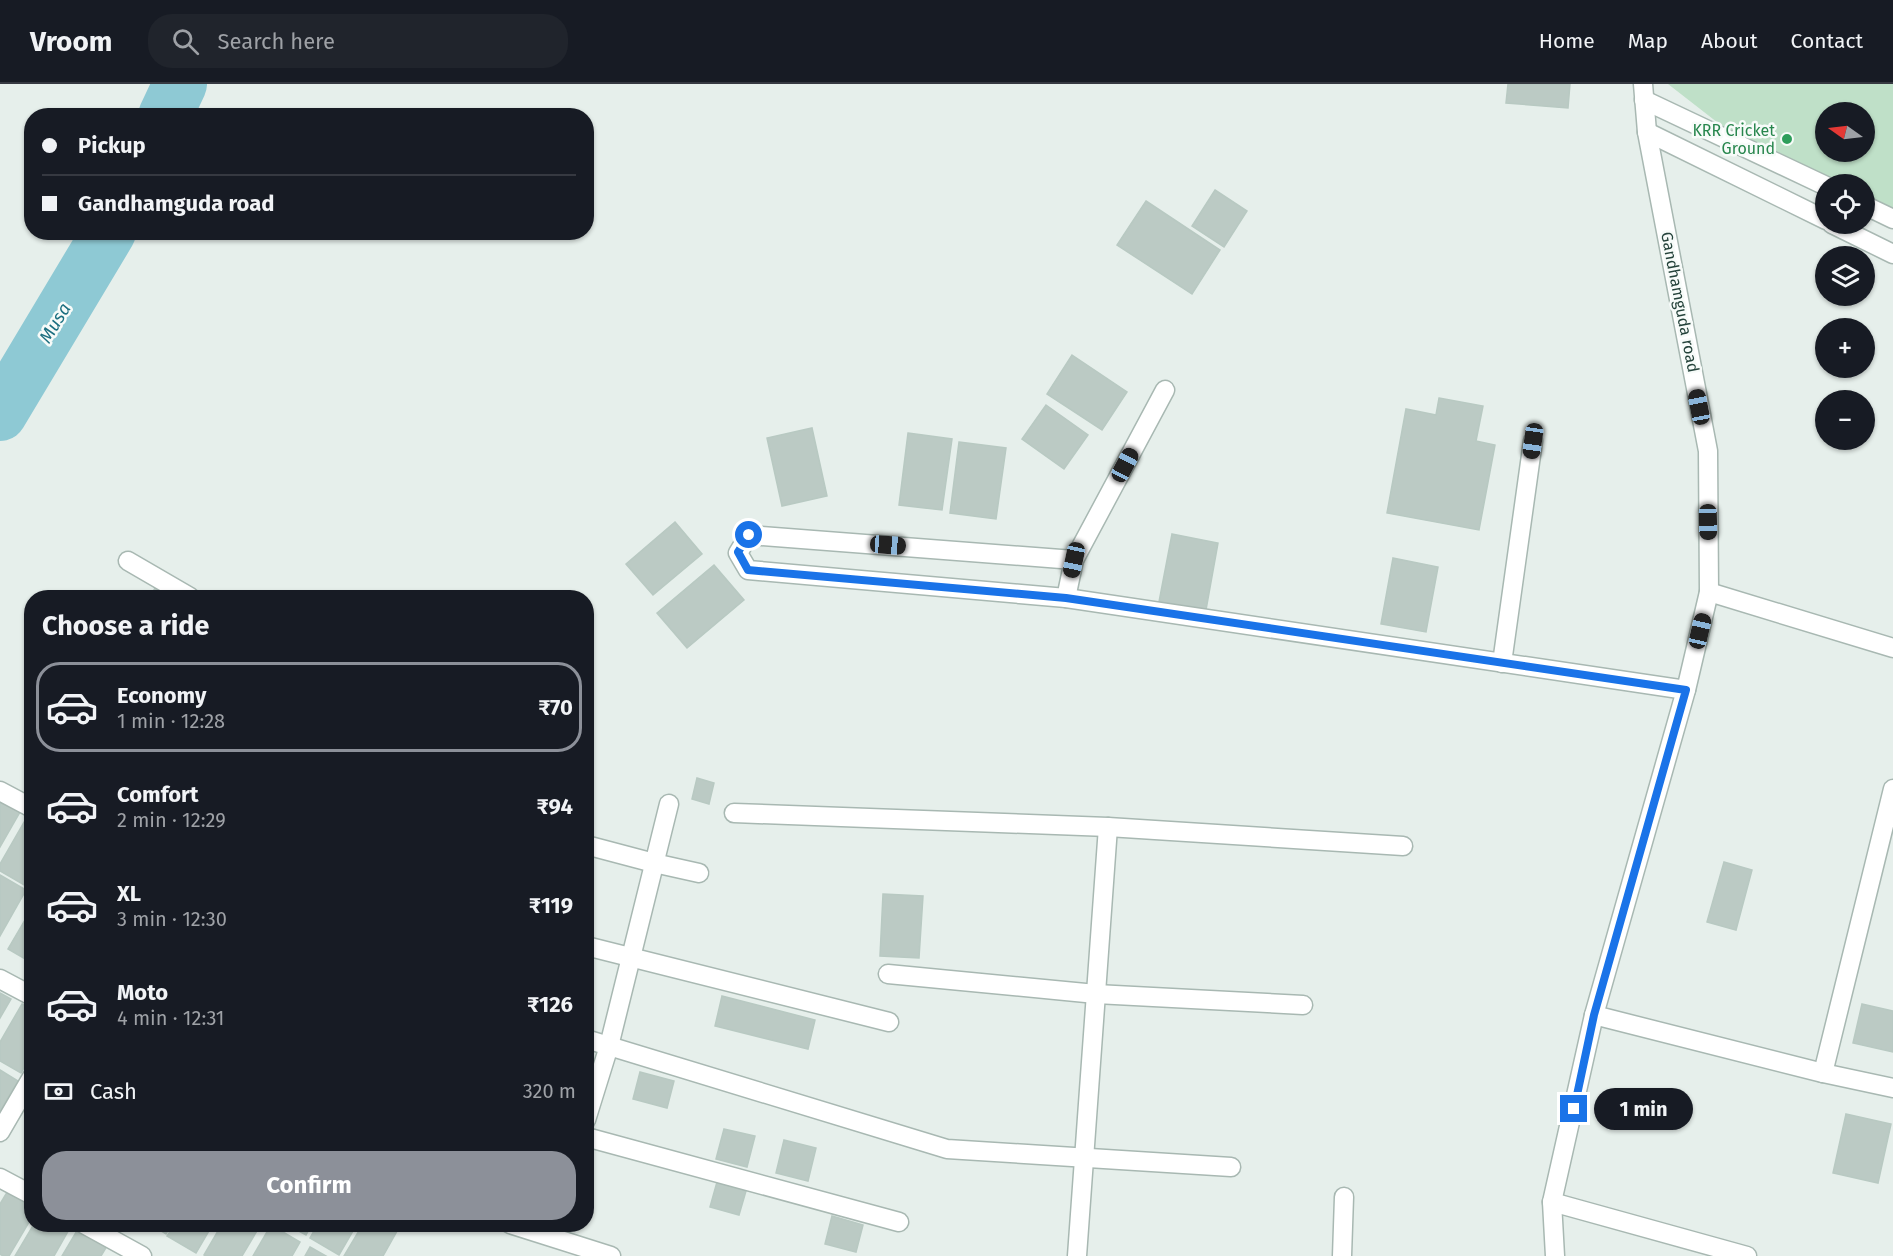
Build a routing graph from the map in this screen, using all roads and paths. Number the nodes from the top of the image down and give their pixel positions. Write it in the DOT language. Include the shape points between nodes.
graph roads {
  1 [pos="1644,92"];
  2 [pos="1647,132"];
  3 [pos="1815,180"];
  4 [pos="1875,210"];
  5 [pos="1815,215"];
  6 [pos="1893,219"];
  7 [pos="1852,234"];
  8 [pos="1893,254"];
  9 [pos="1165,390"];
  10 [pos="1533,441"];
  11 [pos="1074,560"];
  12 [pos="128,561"];
  13 [pos="178,590"];
  14 [pos="1709,592"];
  15 [pos="1066,598"];
  16 [pos="1893,648"];
  17 [pos="1502,663"];
  18 [pos="1686,690"];
  19 [pos="1893,789"];
  20 [pos="0,790"];
  21 [pos="24,804"];
  22 [pos="669,804"];
  23 [pos="734,813"];
  24 [pos="1107,827"];
  25 [pos="1403,846"];
  26 [pos="594,847"];
  27 [pos="654,863"];
  28 [pos="699,873"];
  29 [pos="594,948"];
  30 [pos="632,957"];
  31 [pos="888,974"];
  32 [pos="0,979"];
  33 [pos="24,992"];
  34 [pos="1096,994"];
  35 [pos="1303,1005"];
  36 [pos="1594,1015"];
  37 [pos="889,1022"];
  38 [pos="594,1041"];
  39 [pos="609,1046"];
  40 [pos="1823,1073"];
  41 [pos="1893,1088"];
  42 [pos="24,1090"];
  43 [pos="594,1094"];
  44 [pos="0,1131"];
  45 [pos="594,1139"];
  46 [pos="1084,1158"];
  47 [pos="1231,1167"];
  48 [pos="0,1178"];
  49 [pos="24,1191"];
  50 [pos="1344,1197"];
  51 [pos="1552,1202"];
  52 [pos="899,1222"];
  53 [pos="98,1232"];
  54 [pos="557,1232"];
  55 [pos="1704,1250"];
  56 [pos="142,1256"];
  57 [pos="611,1256"];
  58 [pos="1077,1256"];
  59 [pos="1342,1256"];
  60 [pos="1555,1256"];
  61 [pos="1747,1256"];
  1 -- 2 [label="street, Gandhamguda road"];
  1 -- 3 [label="street"];
  2 -- 5 [label="street"];
  2 -- 14 [label="street, Gandhamguda road" via="1708,451"];
  4 -- 6 [label="street"];
  7 -- 8 [label="street"];
  9 -- 11 [label="street"];
  10 -- 17 [label="street"];
  11 -- 15 [label="street"];
  11 -- 15 [label="street" via="749,535 738,552 748,570"];
  12 -- 13 [label="street"];
  14 -- 16 [label="street"];
  14 -- 18 [label="street, Gandhamguda road"];
  15 -- 17 [label="street"];
  17 -- 18 [label="street"];
  18 -- 36 [label="street, Gandhamguda road"];
  19 -- 40 [label="street"];
  20 -- 21 [label="street"];
  22 -- 27 [label="street"];
  23 -- 24 [label="street"];
  24 -- 25 [label="street"];
  24 -- 34 [label="street"];
  26 -- 27 [label="street"];
  27 -- 28 [label="street"];
  27 -- 30 [label="street"];
  29 -- 30 [label="street"];
  30 -- 37 [label="street"];
  30 -- 39 [label="street"];
  31 -- 34 [label="street"];
  32 -- 33 [label="street"];
  34 -- 35 [label="street"];
  34 -- 46 [label="street"];
  36 -- 40 [label="street"];
  36 -- 51 [label="street, Gandhamguda road"];
  38 -- 39 [label="street"];
  39 -- 43 [label="street"];
  39 -- 46 [label="street" via="947,1149"];
  40 -- 41 [label="street"];
  42 -- 44 [label="street"];
  45 -- 52 [label="street"];
  46 -- 47 [label="street"];
  46 -- 58 [label="street"];
  48 -- 49 [label="street"];
  50 -- 59 [label="street"];
  51 -- 55 [label="street"];
  51 -- 60 [label="street, Gandhamguda road"];
  53 -- 56 [label="street"];
  54 -- 57 [label="street"];
  55 -- 61 [label="street"];
}
